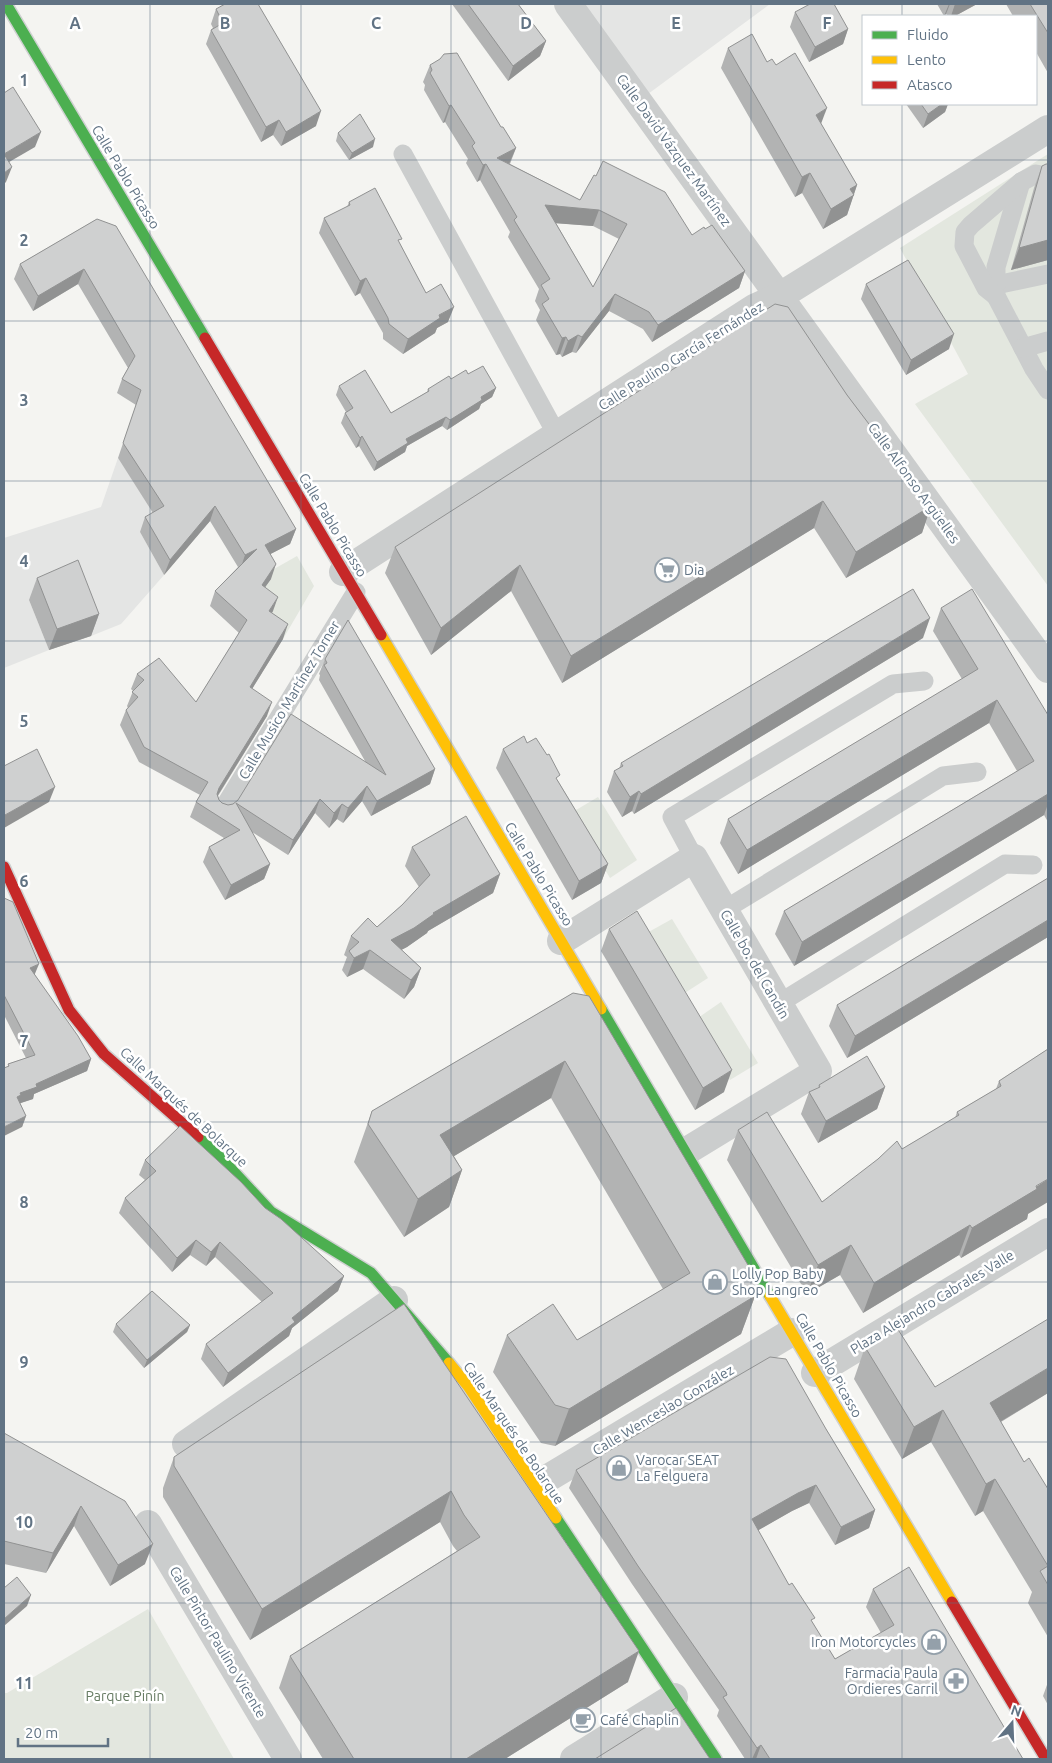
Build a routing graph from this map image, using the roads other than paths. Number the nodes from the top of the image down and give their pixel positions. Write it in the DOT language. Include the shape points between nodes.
graph roads {
  1 [pos="6,4"];
  2 [pos="568,4"];
  3 [pos="1048,129"];
  4 [pos="402,154"];
  5 [pos="1048,176"];
  6 [pos="1021,182"];
  7 [pos="1048,274"];
  8 [pos="996,291"];
  9 [pos="780,296"];
  10 [pos="1048,341"];
  11 [pos="1022,348"];
  12 [pos="1048,390"];
  13 [pos="557,435"];
  14 [pos="349,582"];
  15 [pos="1048,669"];
  16 [pos="924,681"];
  17 [pos="977,772"];
  18 [pos="223,809"];
  19 [pos="694,858"];
  20 [pos="1033,865"];
  21 [pos="6,879"];
  22 [pos="724,910"];
  23 [pos="561,941"];
  24 [pos="778,1004"];
  25 [pos="685,1152"];
  26 [pos="1048,1232"];
  27 [pos="394,1300"];
  28 [pos="792,1332"];
  29 [pos="815,1373"];
  30 [pos="186,1444"];
  31 [pos="534,1487"];
  32 [pos="148,1524"];
  33 [pos="674,1696"];
  34 [pos="288,1759"];
  35 [pos="574,1759"];
  36 [pos="716,1759"];
  37 [pos="1046,1759"];
  1 -- 14 [label="street, Calle Pablo Picasso"];
  2 -- 9 [label="street, Calle David Vázquez Martínez"];
  3 -- 9 [label="street, Calle Paulino García Fernández"];
  4 -- 13 [label="lane"];
  5 -- 6 [label="lane" via="1036,174"];
  6 -- 8 [label="lane" via="996,267"];
  6 -- 8 [label="lane" via="965,232 964,246 986,288"];
  7 -- 8 [label="lane"];
  8 -- 11 [label="lane"];
  9 -- 13 [label="street, Calle Paulino García Fernández" via="754,308"];
  9 -- 15 [label="street, Calle Alfonso Argüelles"];
  10 -- 11 [label="lane"];
  11 -- 12 [label="lane"];
  13 -- 14 [label="street, Calle Paulino García Fernández"];
  14 -- 18 [label="lane, Calle Musico Martínez Torner"];
  14 -- 23 [label="street, Calle Pablo Picasso"];
  16 -- 19 [label="lane" via="893,684 672,817"];
  17 -- 22 [label="lane" via="943,776"];
  19 -- 22 [label="street, Calle bo. del Candin"];
  19 -- 23 [label="street"];
  20 -- 24 [label="lane" via="1005,864"];
  21 -- 27 [label="street, Calle Marqués de Bolarque" via="69,1010 104,1054 219,1156 270,1212 371,1273"];
  22 -- 24 [label="street, Calle bo. del Candin"];
  23 -- 25 [label="street, Calle Pablo Picasso"];
  24 -- 25 [label="street, Calle bo. del Candin" via="818,1070"];
  25 -- 28 [label="street, Calle Pablo Picasso"];
  26 -- 29 [label="street, Plaza Alejandro Cabrales Valle"];
  27 -- 30 [label="street"];
  27 -- 31 [label="street, Calle Marqués de Bolarque" via="468,1386"];
  28 -- 29 [label="street, Calle Pablo Picasso"];
  28 -- 31 [label="street, Calle Wenceslao González"];
  29 -- 37 [label="street, Calle Pablo Picasso"];
  31 -- 33 [label="street, Calle Marqués de Bolarque"];
  32 -- 34 [label="street, Calle Pintor Paulino Vicente"];
  33 -- 35 [label="street"];
  33 -- 36 [label="street, Calle Marqués de Bolarque"];
}
